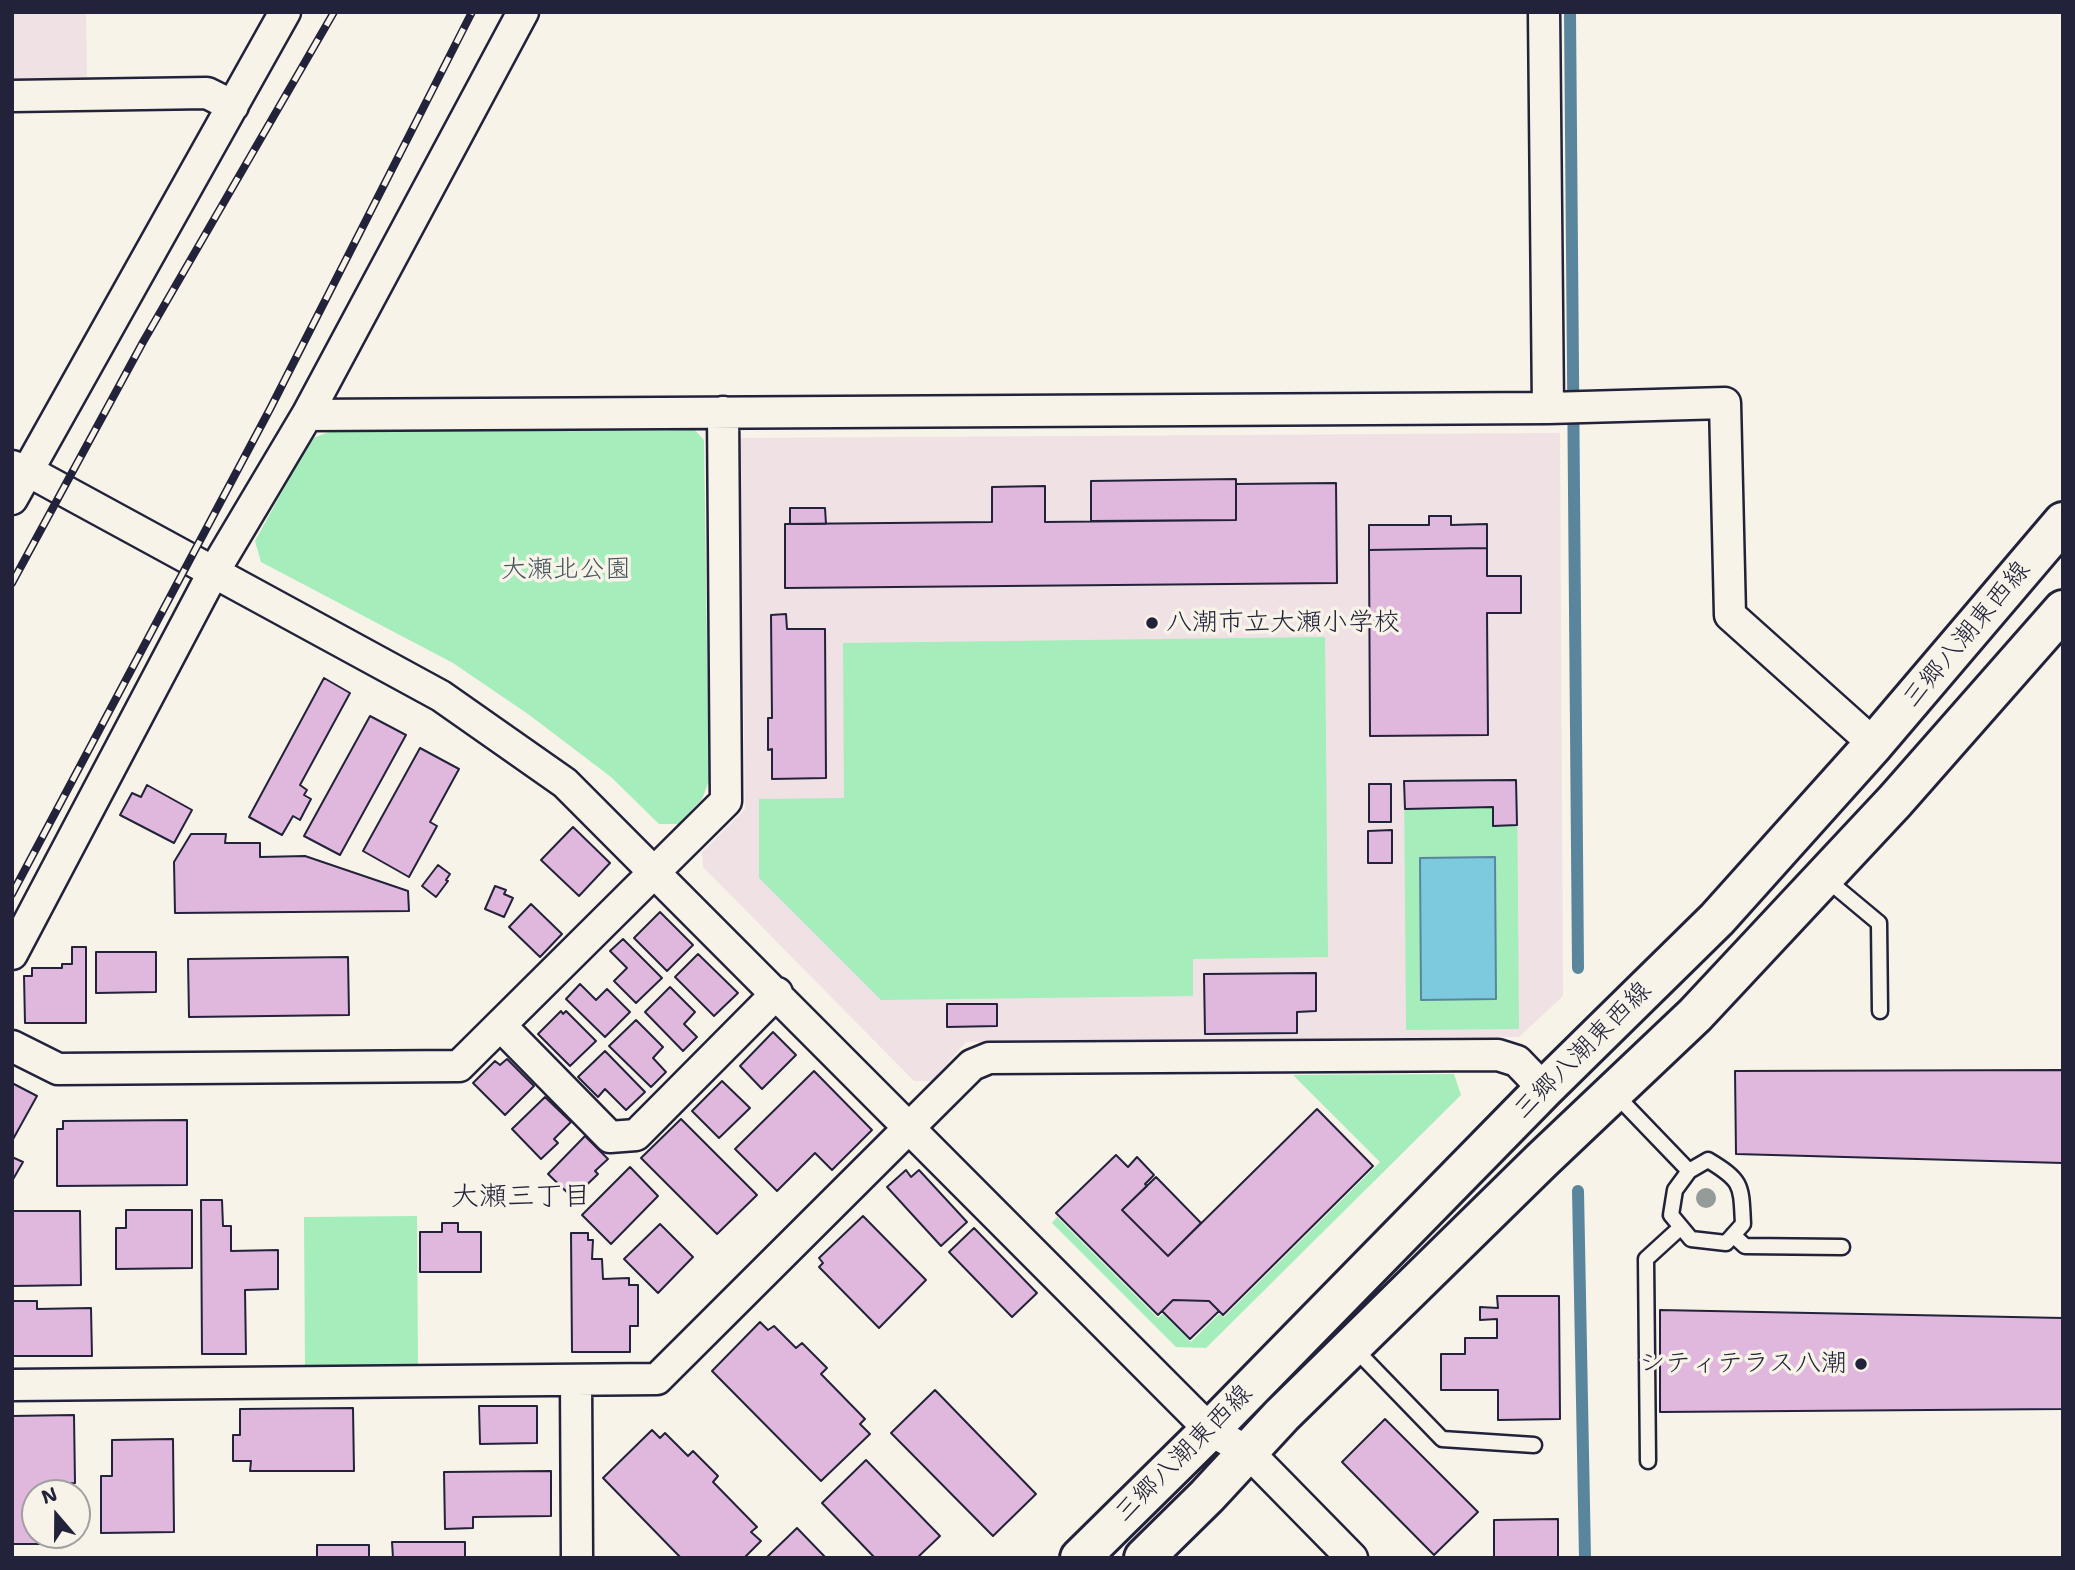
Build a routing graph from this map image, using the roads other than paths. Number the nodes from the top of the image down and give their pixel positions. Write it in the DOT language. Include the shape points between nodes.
graph roads {
  1 [pos="285,12"];
  2 [pos="523,12"];
  3 [pos="1544,12"];
  4 [pos="12,96"];
  5 [pos="233,106"];
  6 [pos="1548,408"];
  7 [pos="723,412"];
  8 [pos="307,415"];
  9 [pos="20,469"];
  10 [pos="12,499"];
  11 [pos="2063,522"];
  12 [pos="214,573"];
  13 [pos="2059,622"];
  14 [pos="1874,744"];
  15 [pos="656,872"];
  16 [pos="1824,877"];
  17 [pos="12,954"];
  18 [pos="778,993"];
  19 [pos="1880,1011"];
  20 [pos="501,1026"];
  21 [pos="12,1046"];
  22 [pos="1544,1089"];
  23 [pos="1613,1092"];
  24 [pos="910,1126"];
  25 [pos="1689,1171"];
  26 [pos="1681,1227"];
  27 [pos="1733,1235"];
  28 [pos="1842,1247"];
  29 [pos="1353,1347"];
  30 [pos="576,1381"];
  31 [pos="12,1385"];
  32 [pos="1210,1430"];
  33 [pos="1534,1445"];
  34 [pos="1248,1452"];
  35 [pos="1648,1461"];
  36 [pos="577,1558"];
  37 [pos="1080,1558"];
  38 [pos="1144,1558"];
  39 [pos="1352,1558"];
  1 -- 5 [label="street"];
  2 -- 8 [label="street"];
  3 -- 6 [label="street"];
  4 -- 5 [label="street" via="207,93"];
  5 -- 9 [label="street"];
  6 -- 7 [label="street"];
  6 -- 14 [label="street" via="1725,403 1730,615"];
  7 -- 8 [label="street"];
  7 -- 15 [label="street" via="726,802"];
  8 -- 12 [label="street"];
  9 -- 10 [label="street"];
  9 -- 12 [label="street"];
  11 -- 14 [label="street, 三郷八潮東西線"];
  12 -- 15 [label="street" via="474,718 565,783"];
  12 -- 17 [label="street"];
  13 -- 16 [label="street, 三郷八潮東西線"];
  14 -- 22 [label="street, 三郷八潮東西線" via="1717,919"];
  15 -- 18 [label="street"];
  15 -- 20 [label="street"];
  16 -- 19 [label="lane" via="1879,923"];
  16 -- 23 [label="street, 三郷八潮東西線" via="1695,1015"];
  18 -- 20 [label="street" via="636,1135 610,1137"];
  18 -- 24 [label="street"];
  20 -- 21 [label="street" via="459,1066 58,1069"];
  22 -- 24 [label="street" via="1517,1061 1498,1055 989,1058 972,1065"];
  22 -- 32 [label="street, 三郷八潮東西線"];
  23 -- 25 [label="lane"];
  23 -- 29 [label="street, 三郷八潮東西線"];
  24 -- 30 [label="street" via="657,1379"];
  24 -- 32 [label="street"];
  25 -- 26 [label="lane" via="1675,1190 1671,1215"];
  25 -- 27 [label="lane" via="1708,1160 1729,1172 1742,1190 1743,1224"];
  26 -- 27 [label="lane" via="1691,1239 1726,1243"];
  26 -- 35 [label="lane" via="1646,1259"];
  27 -- 28 [label="lane" via="1745,1246"];
  29 -- 33 [label="lane" via="1442,1439"];
  29 -- 34 [label="street, 三郷八潮東西線"];
  30 -- 31 [label="street"];
  30 -- 36 [label="street"];
  32 -- 34 [label="street"];
  32 -- 37 [label="street, 三郷八潮東西線"];
  34 -- 38 [label="street, 三郷八潮東西線"];
  34 -- 39 [label="street"];
}
